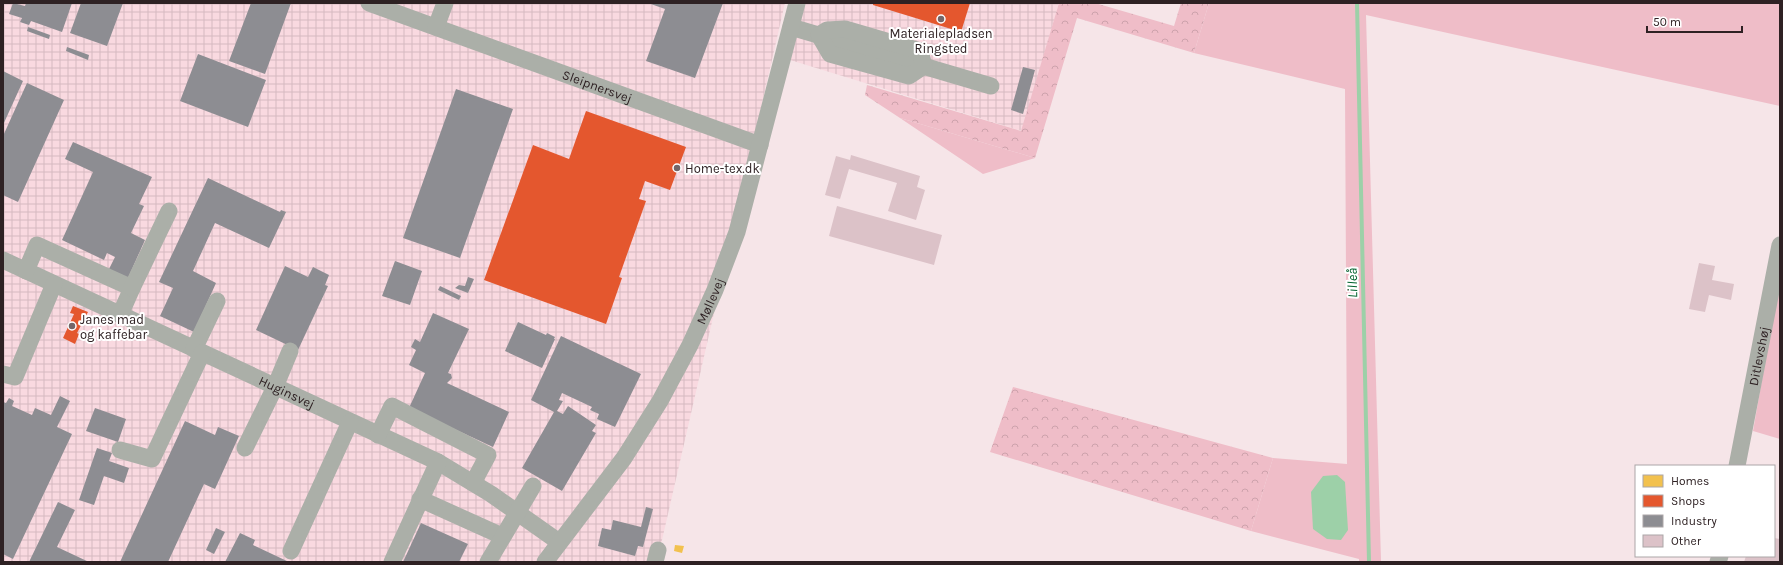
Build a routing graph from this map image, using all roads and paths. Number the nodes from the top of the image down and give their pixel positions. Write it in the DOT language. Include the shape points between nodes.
graph roads {
  1 [pos="369,3"];
  2 [pos="445,3"];
  3 [pos="798,3"];
  4 [pos="436,27"];
  5 [pos="791,27"];
  6 [pos="819,35"];
  7 [pos="924,66"];
  8 [pos="991,86"];
  9 [pos="760,145"];
  10 [pos="169,211"];
  11 [pos="1780,246"];
  12 [pos="3,260"];
  13 [pos="26,271"];
  14 [pos="54,284"];
  15 [pos="132,288"];
  16 [pos="217,301"];
  17 [pos="120,315"];
  18 [pos="198,351"];
  19 [pos="290,351"];
  20 [pos="3,374"];
  21 [pos="275,387"];
  22 [pos="350,422"];
  23 [pos="378,435"];
  24 [pos="245,448"];
  25 [pos="120,450"];
  26 [pos="438,462"];
  27 [pos="1737,465"];
  28 [pos="472,483"];
  29 [pos="533,486"];
  30 [pos="420,500"];
  31 [pos="516,512"];
  32 [pos="502,536"];
  33 [pos="559,542"];
  34 [pos="291,551"];
  35 [pos="392,562"];
  36 [pos="488,562"];
  37 [pos="545,562"];
  1 -- 4 [label="street, Sleipnersvej"];
  2 -- 4 [label="street"];
  3 -- 5 [label="street, Møllevej"];
  4 -- 9 [label="street, Sleipnersvej"];
  5 -- 6 [label="street"];
  5 -- 9 [label="street, Møllevej"];
  6 -- 7 [label="street"];
  6 -- 7 [label="street" via="830,54 852,61 909,76"];
  7 -- 8 [label="street"];
  9 -- 33 [label="street, Møllevej" via="737,232 690,345 660,401 624,458"];
  10 -- 15 [label="street"];
  11 -- 27 [label="street, Ditlevshøj"];
  12 -- 13 [label="street, Huginsvej"];
  13 -- 14 [label="street, Huginsvej"];
  13 -- 15 [label="street" via="37,245"];
  14 -- 17 [label="street, Huginsvej"];
  14 -- 20 [label="street" via="15,378"];
  15 -- 17 [label="street"];
  16 -- 18 [label="street"];
  17 -- 18 [label="street, Huginsvej"];
  18 -- 21 [label="street, Huginsvej"];
  18 -- 25 [label="street" via="152,459"];
  19 -- 21 [label="street"];
  21 -- 22 [label="street, Huginsvej"];
  21 -- 24 [label="street"];
  22 -- 23 [label="street, Huginsvej"];
  22 -- 34 [label="street"];
  23 -- 26 [label="street, Huginsvej"];
  23 -- 28 [label="street" via="392,406 488,455"];
  26 -- 28 [label="street, Huginsvej"];
  26 -- 30 [label="street"];
  28 -- 31 [label="street, Huginsvej"];
  29 -- 31 [label="street"];
  30 -- 32 [label="street"];
  30 -- 35 [label="street"];
  31 -- 32 [label="street"];
  31 -- 33 [label="street, Huginsvej"];
  32 -- 36 [label="street"];
  33 -- 37 [label="street, Møllevej"];
}
